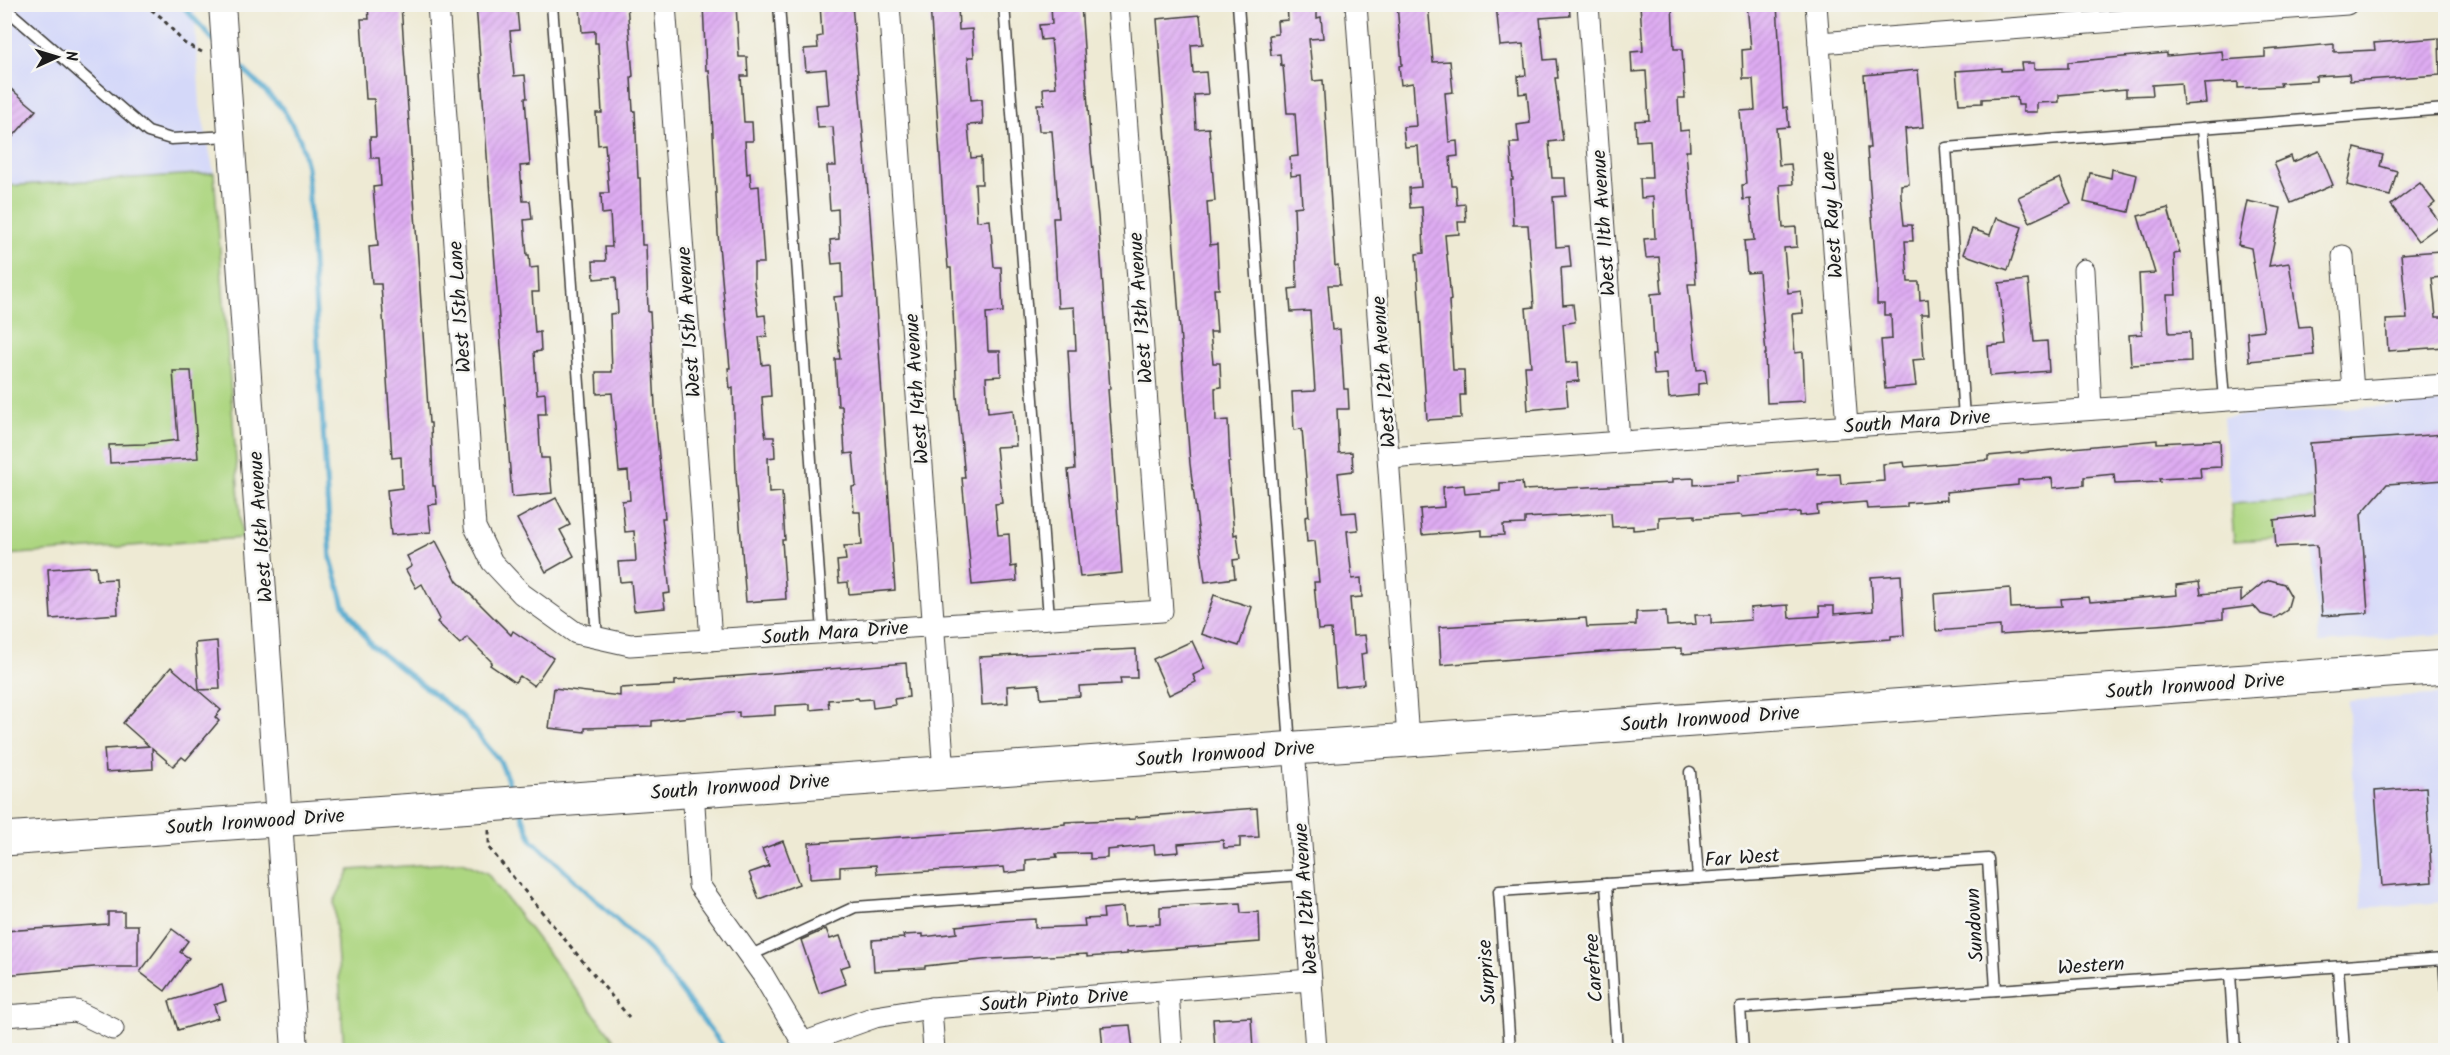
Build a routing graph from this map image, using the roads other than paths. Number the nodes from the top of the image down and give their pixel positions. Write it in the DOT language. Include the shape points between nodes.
graph roads {
  1 [pos="222,4"];
  2 [pos="438,4"];
  3 [pos="552,4"];
  4 [pos="665,4"];
  5 [pos="779,4"];
  6 [pos="889,4"];
  7 [pos="1004,4"];
  8 [pos="1118,4"];
  9 [pos="1238,4"];
  10 [pos="1356,4"];
  11 [pos="1588,4"];
  12 [pos="1816,4"];
  13 [pos="2347,4"];
  14 [pos="4,7"];
  15 [pos="1819,43"];
  16 [pos="2445,109"];
  17 [pos="2203,128"];
  18 [pos="232,136"];
  19 [pos="2343,256"];
  20 [pos="2084,270"];
  21 [pos="2445,385"];
  22 [pos="2353,391"];
  23 [pos="2224,400"];
  24 [pos="2091,409"];
  25 [pos="1964,418"];
  26 [pos="1846,426"];
  27 [pos="1619,441"];
  28 [pos="1389,458"];
  29 [pos="522,594"];
  30 [pos="1162,611"];
  31 [pos="1049,618"];
  32 [pos="933,625"];
  33 [pos="823,632"];
  34 [pos="597,638"];
  35 [pos="711,640"];
  36 [pos="2445,667"];
  37 [pos="1408,739"];
  38 [pos="1292,748"];
  39 [pos="944,772"];
  40 [pos="1690,772"];
  41 [pos="693,789"];
  42 [pos="280,820"];
  43 [pos="4,839"];
  44 [pos="1988,859"];
  45 [pos="1303,875"];
  46 [pos="1698,878"];
  47 [pos="1606,884"];
  48 [pos="1499,891"];
  49 [pos="749,956"];
  50 [pos="2338,966"];
  51 [pos="2230,974"];
  52 [pos="1311,980"];
  53 [pos="2445,989"];
  54 [pos="1996,990"];
  55 [pos="1168,992"];
  56 [pos="931,1008"];
  57 [pos="4,1016"];
  58 [pos="113,1029"];
  59 [pos="295,1050"];
  60 [pos="934,1050"];
  61 [pos="1173,1050"];
  62 [pos="1316,1050"];
  63 [pos="1510,1050"];
  64 [pos="1617,1050"];
  65 [pos="1743,1050"];
  66 [pos="2235,1050"];
  67 [pos="2344,1050"];
  1 -- 18 [label="street, West 16th Avenue"];
  2 -- 29 [label="street, West 15th Lane" via="475,527 492,562"];
  3 -- 34 [label="lane"];
  4 -- 35 [label="street, West 15th Avenue"];
  5 -- 33 [label="lane"];
  6 -- 32 [label="street, West 14th Avenue"];
  7 -- 31 [label="lane"];
  8 -- 30 [label="street, West 13th Avenue"];
  9 -- 38 [label="lane"];
  10 -- 28 [label="street, West 12th Avenue"];
  11 -- 27 [label="street, West 11th Avenue"];
  12 -- 15 [label="street, West Ray Lane"];
  13 -- 15 [label="street"];
  14 -- 18 [label="lane" via="148,132 171,138"];
  15 -- 26 [label="street, West Ray Lane"];
  16 -- 17 [label="lane"];
  17 -- 23 [label="lane"];
  17 -- 25 [label="lane" via="1946,148"];
  18 -- 42 [label="street, West 16th Avenue"];
  19 -- 22 [label="street"];
  20 -- 24 [label="street"];
  21 -- 22 [label="street, South Mara Drive"];
  22 -- 23 [label="street, South Mara Drive"];
  23 -- 24 [label="street, South Mara Drive"];
  24 -- 25 [label="street, South Mara Drive"];
  25 -- 26 [label="street, South Mara Drive"];
  26 -- 27 [label="street, South Mara Drive"];
  27 -- 28 [label="street, South Mara Drive"];
  28 -- 37 [label="street, West 12th Avenue"];
  29 -- 34 [label="street, South Mara Drive" via="576,633"];
  30 -- 31 [label="street, South Mara Drive"];
  31 -- 32 [label="street, South Mara Drive"];
  32 -- 33 [label="street, South Mara Drive"];
  32 -- 39 [label="street, West 14th Avenue"];
  33 -- 35 [label="street, South Mara Drive"];
  34 -- 35 [label="street, South Mara Drive" via="630,645"];
  36 -- 37 [label="main road, South Ironwood Drive"];
  37 -- 38 [label="main road, South Ironwood Drive"];
  38 -- 39 [label="main road, South Ironwood Drive"];
  38 -- 45 [label="street, West 12th Avenue"];
  39 -- 41 [label="main road, South Ironwood Drive"];
  40 -- 46 [label="lane"];
  41 -- 42 [label="main road, South Ironwood Drive"];
  41 -- 49 [label="street" via="699,885"];
  42 -- 43 [label="main road, South Ironwood Drive"];
  42 -- 59 [label="street, West 16th Avenue"];
  44 -- 46 [label="lane, Far West"];
  44 -- 54 [label="lane, Sundown"];
  45 -- 49 [label="lane" via="855,907"];
  45 -- 52 [label="street, West 12th Avenue"];
  46 -- 47 [label="lane, Far West"];
  47 -- 48 [label="lane, Far West"];
  47 -- 64 [label="lane, Carefree"];
  48 -- 63 [label="lane, Surprise"];
  49 -- 56 [label="street, South Pinto Drive" via="803,1043 875,1017"];
  50 -- 51 [label="lane, Western"];
  50 -- 53 [label="lane, Western" via="2444,959"];
  50 -- 67 [label="lane"];
  51 -- 54 [label="lane, Western"];
  51 -- 66 [label="lane"];
  52 -- 55 [label="street, South Pinto Drive"];
  52 -- 62 [label="street, West 12th Avenue"];
  54 -- 65 [label="lane, Western" via="1740,1008"];
  55 -- 56 [label="street, South Pinto Drive"];
  55 -- 61 [label="street"];
  56 -- 60 [label="street"];
  57 -- 58 [label="street" via="76,1011"];
}
